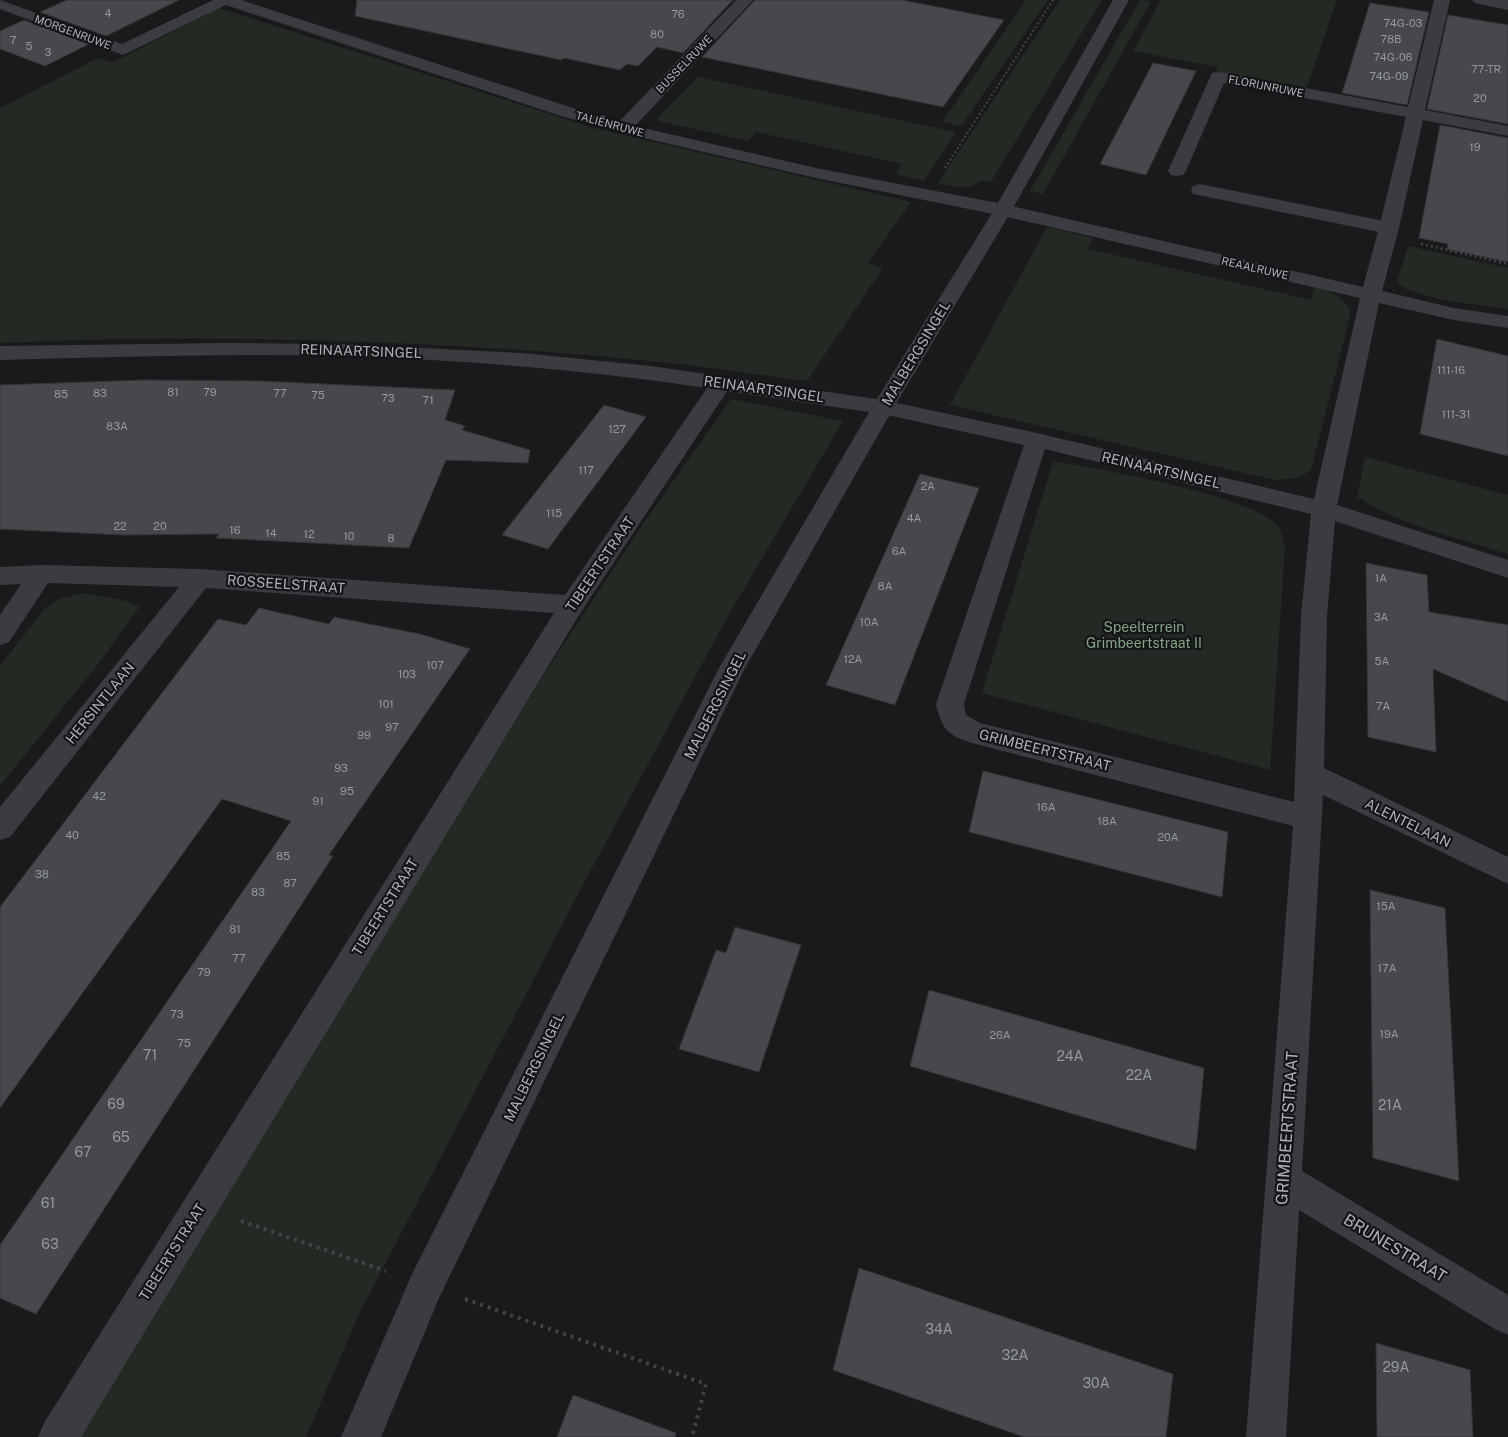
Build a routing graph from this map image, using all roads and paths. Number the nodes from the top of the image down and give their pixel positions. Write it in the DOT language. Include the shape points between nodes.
graph roads {
  1 [pos="225,0"];
  2 [pos="745,0"];
  3 [pos="1053,0"];
  4 [pos="1121,0"];
  5 [pos="1442,0"];
  6 [pos="1480,0"];
  7 [pos="0,4"];
  8 [pos="1508,5"];
  9 [pos="1431,49"];
  10 [pos="1508,62"];
  11 [pos="1414,115"];
  12 [pos="623,128"];
  13 [pos="1508,131"];
  14 [pos="1177,171"];
  15 [pos="1400,177"];
  16 [pos="1200,190"];
  17 [pos="927,195"];
  18 [pos="1508,200"];
  19 [pos="1003,210"];
  20 [pos="1388,232"];
  21 [pos="1508,264"];
  22 [pos="1371,294"];
  23 [pos="1508,322"];
  24 [pos="0,353"];
  25 [pos="721,383"];
  26 [pos="883,406"];
  27 [pos="1037,440"];
  28 [pos="1324,509"];
  29 [pos="1508,569"];
  30 [pos="41,574"];
  31 [pos="0,576"];
  32 [pos="200,578"];
  33 [pos="572,605"];
  34 [pos="0,634"];
  35 [pos="1308,774"];
  36 [pos="1308,818"];
  37 [pos="0,828"];
  38 [pos="1508,871"];
  39 [pos="1283,1180"];
  40 [pos="200,1207"];
  41 [pos="426,1285"];
  42 [pos="1508,1316"];
  43 [pos="58,1437"];
  44 [pos="361,1437"];
  45 [pos="692,1437"];
  46 [pos="1266,1437"];
  1 -- 7 [label="street, MORGENRUWE" via="123,50"];
  1 -- 12 [label="street, TALIËNRUWE" via="272,9 567,112"];
  2 -- 12 [label="street, BUSSELRUWE"];
  3 -- 17 [label="path"];
  4 -- 19 [label="street, MALBERGSINGEL"];
  5 -- 9 [label="street"];
  6 -- 8 [label="street"];
  9 -- 10 [label="path"];
  9 -- 11 [label="street"];
  11 -- 13 [label="street"];
  11 -- 14 [label="street, FLORIJNRUWE" via="1218,77"];
  11 -- 15 [label="street"];
  12 -- 17 [label="street, TALIËNRUWE" via="816,174"];
  15 -- 18 [label="path"];
  15 -- 20 [label="street"];
  16 -- 20 [label="street"];
  17 -- 19 [label="street, TALIËNRUWE"];
  19 -- 22 [label="street, REAALRUWE"];
  19 -- 26 [label="street, MALBERGSINGEL"];
  20 -- 21 [label="path"];
  20 -- 22 [label="street"];
  22 -- 23 [label="street, REAALRUWE" via="1454,314"];
  22 -- 28 [label="street"];
  24 -- 25 [label="street, REINAARTSINGEL" via="226,349 408,352 599,367"];
  25 -- 26 [label="street, REINAARTSINGEL"];
  25 -- 33 [label="street, TIBEERTSTRAAT"];
  26 -- 27 [label="street, REINAARTSINGEL"];
  26 -- 41 [label="street, MALBERGSINGEL" via="732,668"];
  27 -- 28 [label="street, REINAARTSINGEL"];
  27 -- 36 [label="street, GRIMBEERTSTRAAT" via="950,704 954,721 972,732"];
  28 -- 29 [label="street, REINAARTSINGEL"];
  28 -- 35 [label="street, GRIMBEERTSTRAAT" via="1314,616"];
  30 -- 31 [label="street, ROSSEELSTRAAT"];
  30 -- 32 [label="street, ROSSEELSTRAAT"];
  30 -- 34 [label="street"];
  32 -- 33 [label="street, ROSSEELSTRAAT"];
  32 -- 37 [label="street, HERSINTLAAN"];
  33 -- 40 [label="street, TIBEERTSTRAAT"];
  35 -- 36 [label="street, GRIMBEERTSTRAAT"];
  35 -- 38 [label="street, ALENTELAAN"];
  36 -- 39 [label="street, GRIMBEERTSTRAAT"];
  39 -- 42 [label="street, BRUNESTRAAT"];
  39 -- 46 [label="street, GRIMBEERTSTRAAT"];
  40 -- 41 [label="path"];
  40 -- 43 [label="street, TIBEERTSTRAAT"];
  41 -- 44 [label="street, MALBERGSINGEL"];
  41 -- 45 [label="path" via="706,1384"];
}
